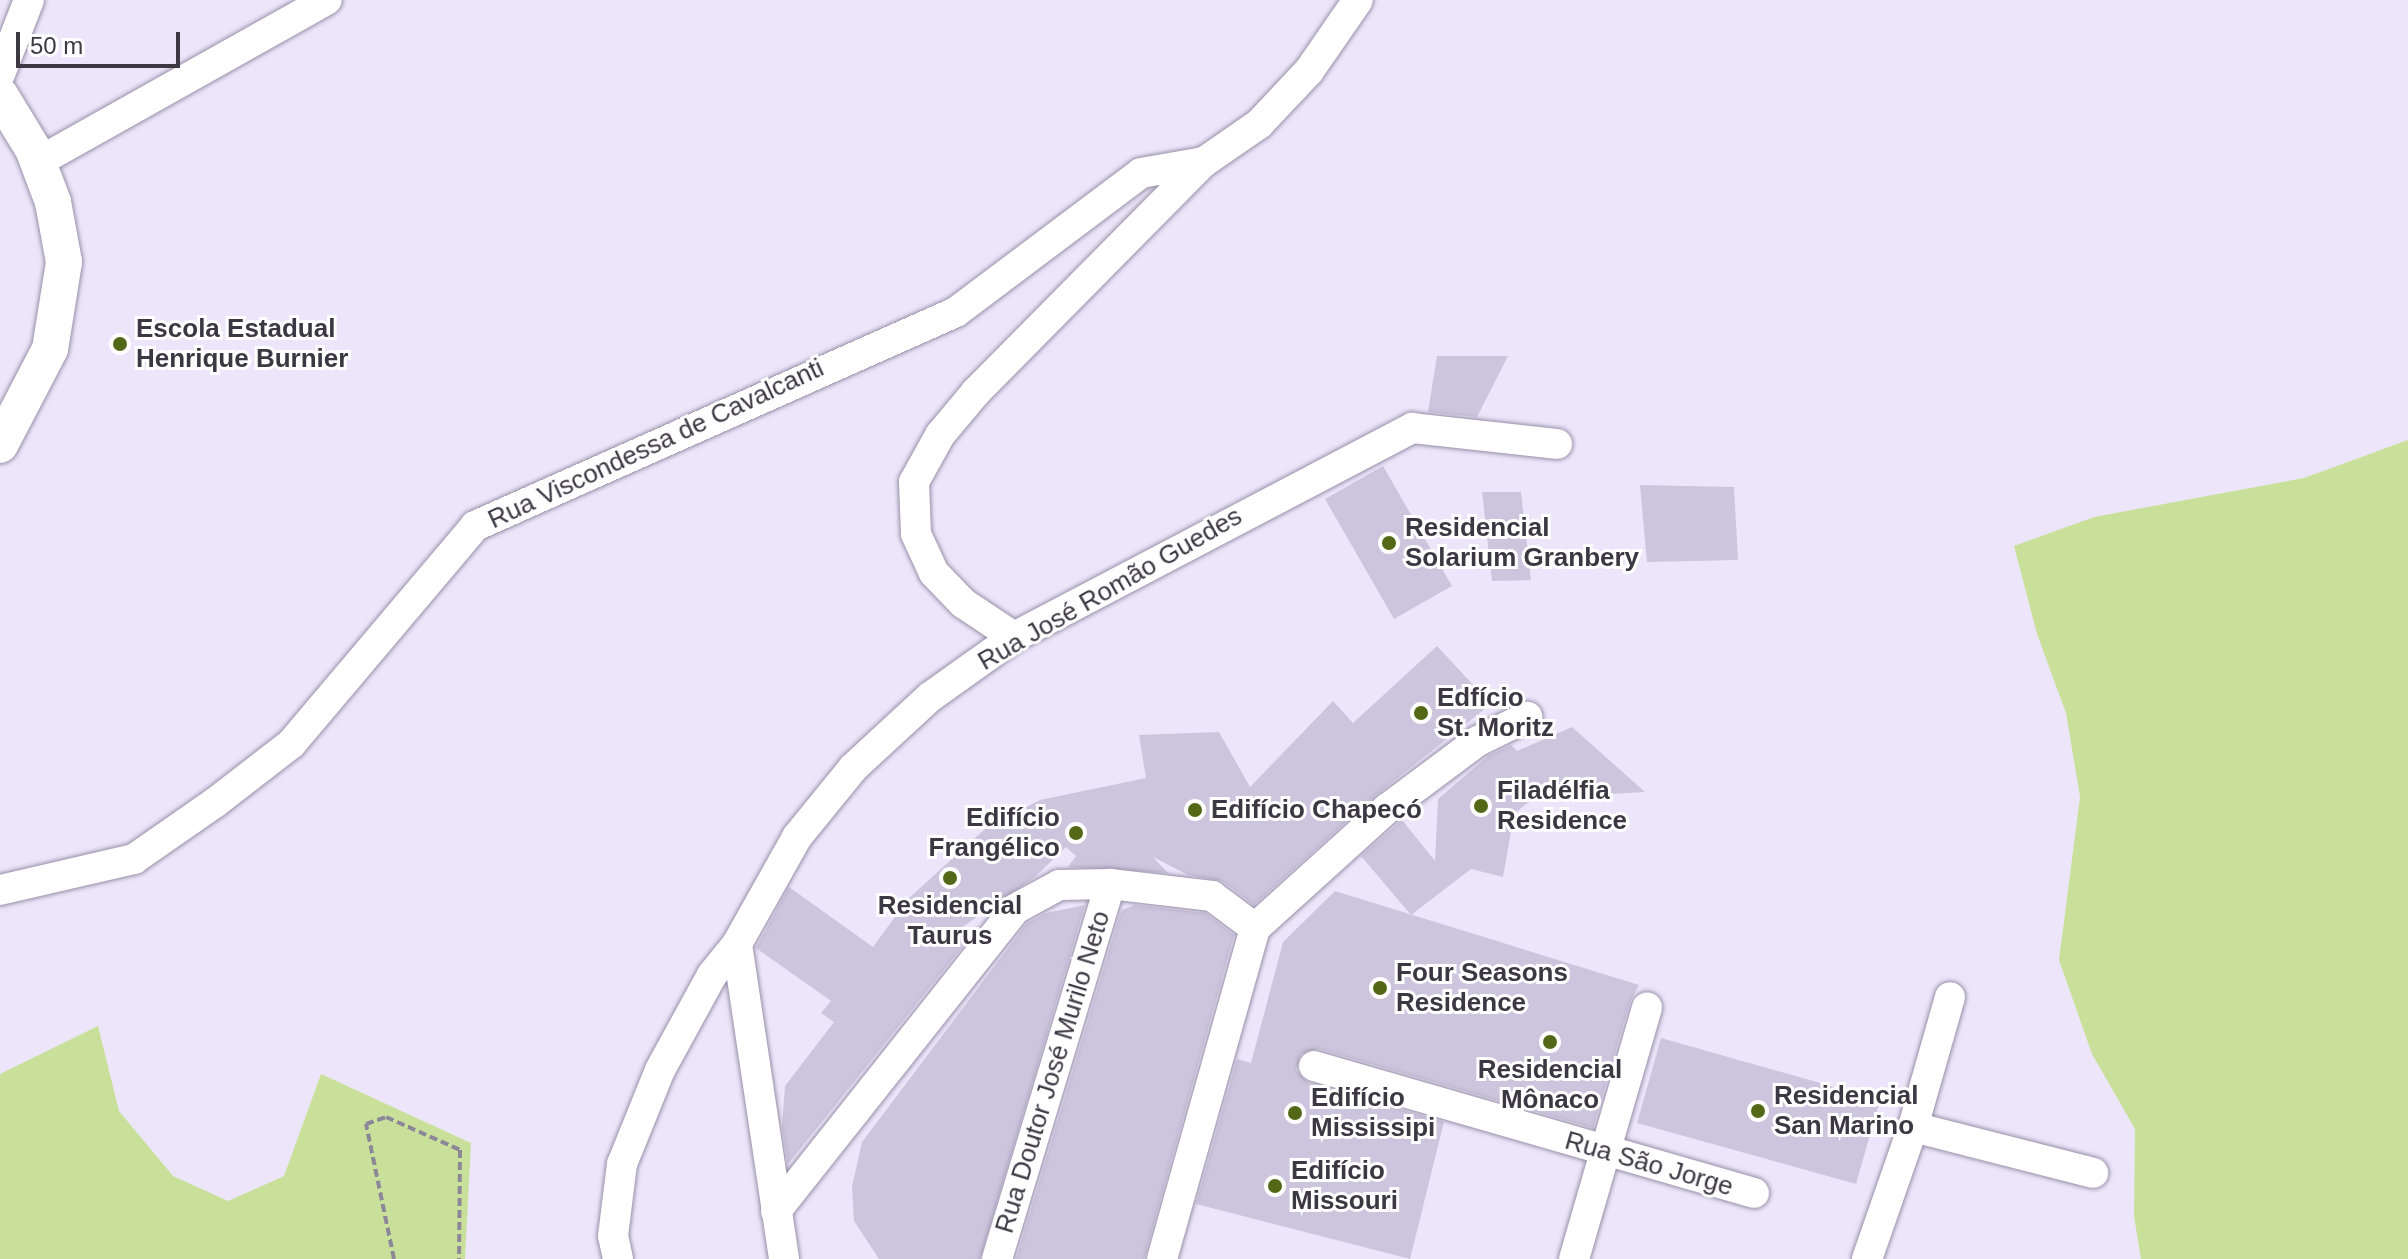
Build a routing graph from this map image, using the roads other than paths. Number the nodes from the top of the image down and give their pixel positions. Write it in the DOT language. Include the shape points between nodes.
graph roads {
  1 [pos="29,0"];
  2 [pos="327,0"];
  3 [pos="1358,0"];
  4 [pos="0,74"];
  5 [pos="0,95"];
  6 [pos="38,162"];
  7 [pos="1204,162"];
  8 [pos="1557,444"];
  9 [pos="0,445"];
  10 [pos="1014,637"];
  11 [pos="1527,717"];
  12 [pos="1110,884"];
  13 [pos="0,890"];
  14 [pos="1255,928"];
  15 [pos="737,944"];
  16 [pos="1950,997"];
  17 [pos="1647,1007"];
  18 [pos="1314,1066"];
  19 [pos="1913,1127"];
  20 [pos="1605,1153"];
  21 [pos="2093,1173"];
  22 [pos="1754,1193"];
  23 [pos="776,1211"];
  24 [pos="618,1259"];
  25 [pos="784,1259"];
  26 [pos="997,1259"];
  27 [pos="1162,1259"];
  28 [pos="1574,1259"];
  29 [pos="1867,1259"];
  1 -- 4 [label="street"];
  2 -- 6 [label="street"];
  3 -- 7 [label="street" via="1309,71 1259,124"];
  5 -- 6 [label="main road"];
  6 -- 9 [label="main road" via="53,202 64,262 62,288 50,349"];
  7 -- 10 [label="street" via="976,392 940,435 914,482 916,534 934,573 963,603"];
  7 -- 13 [label="street, Rua Viscondessa de Cavalcanti" via="1141,173 956,312 475,526 291,744 216,802 134,859"];
  8 -- 10 [label="street, Rua José Romão Guedes" via="1412,428"];
  10 -- 15 [label="street, Rua José Romão Guedes" via="930,697 853,768 797,837"];
  11 -- 14 [label="street" via="1478,741 1388,808"];
  12 -- 14 [label="street" via="1212,896"];
  12 -- 23 [label="street" via="1059,885 1015,909"];
  12 -- 26 [label="street, Rua Doutor José Murilo Neto"];
  14 -- 27 [label="street"];
  15 -- 23 [label="street"];
  15 -- 24 [label="street, Rua José Romão Guedes" via="712,975 660,1070 622,1164 613,1236"];
  16 -- 19 [label="street"];
  17 -- 20 [label="street"];
  18 -- 20 [label="street, Rua São Jorge"];
  19 -- 21 [label="street"];
  19 -- 29 [label="street"];
  20 -- 22 [label="street, Rua São Jorge"];
  20 -- 28 [label="street"];
  23 -- 25 [label="street"];
}
